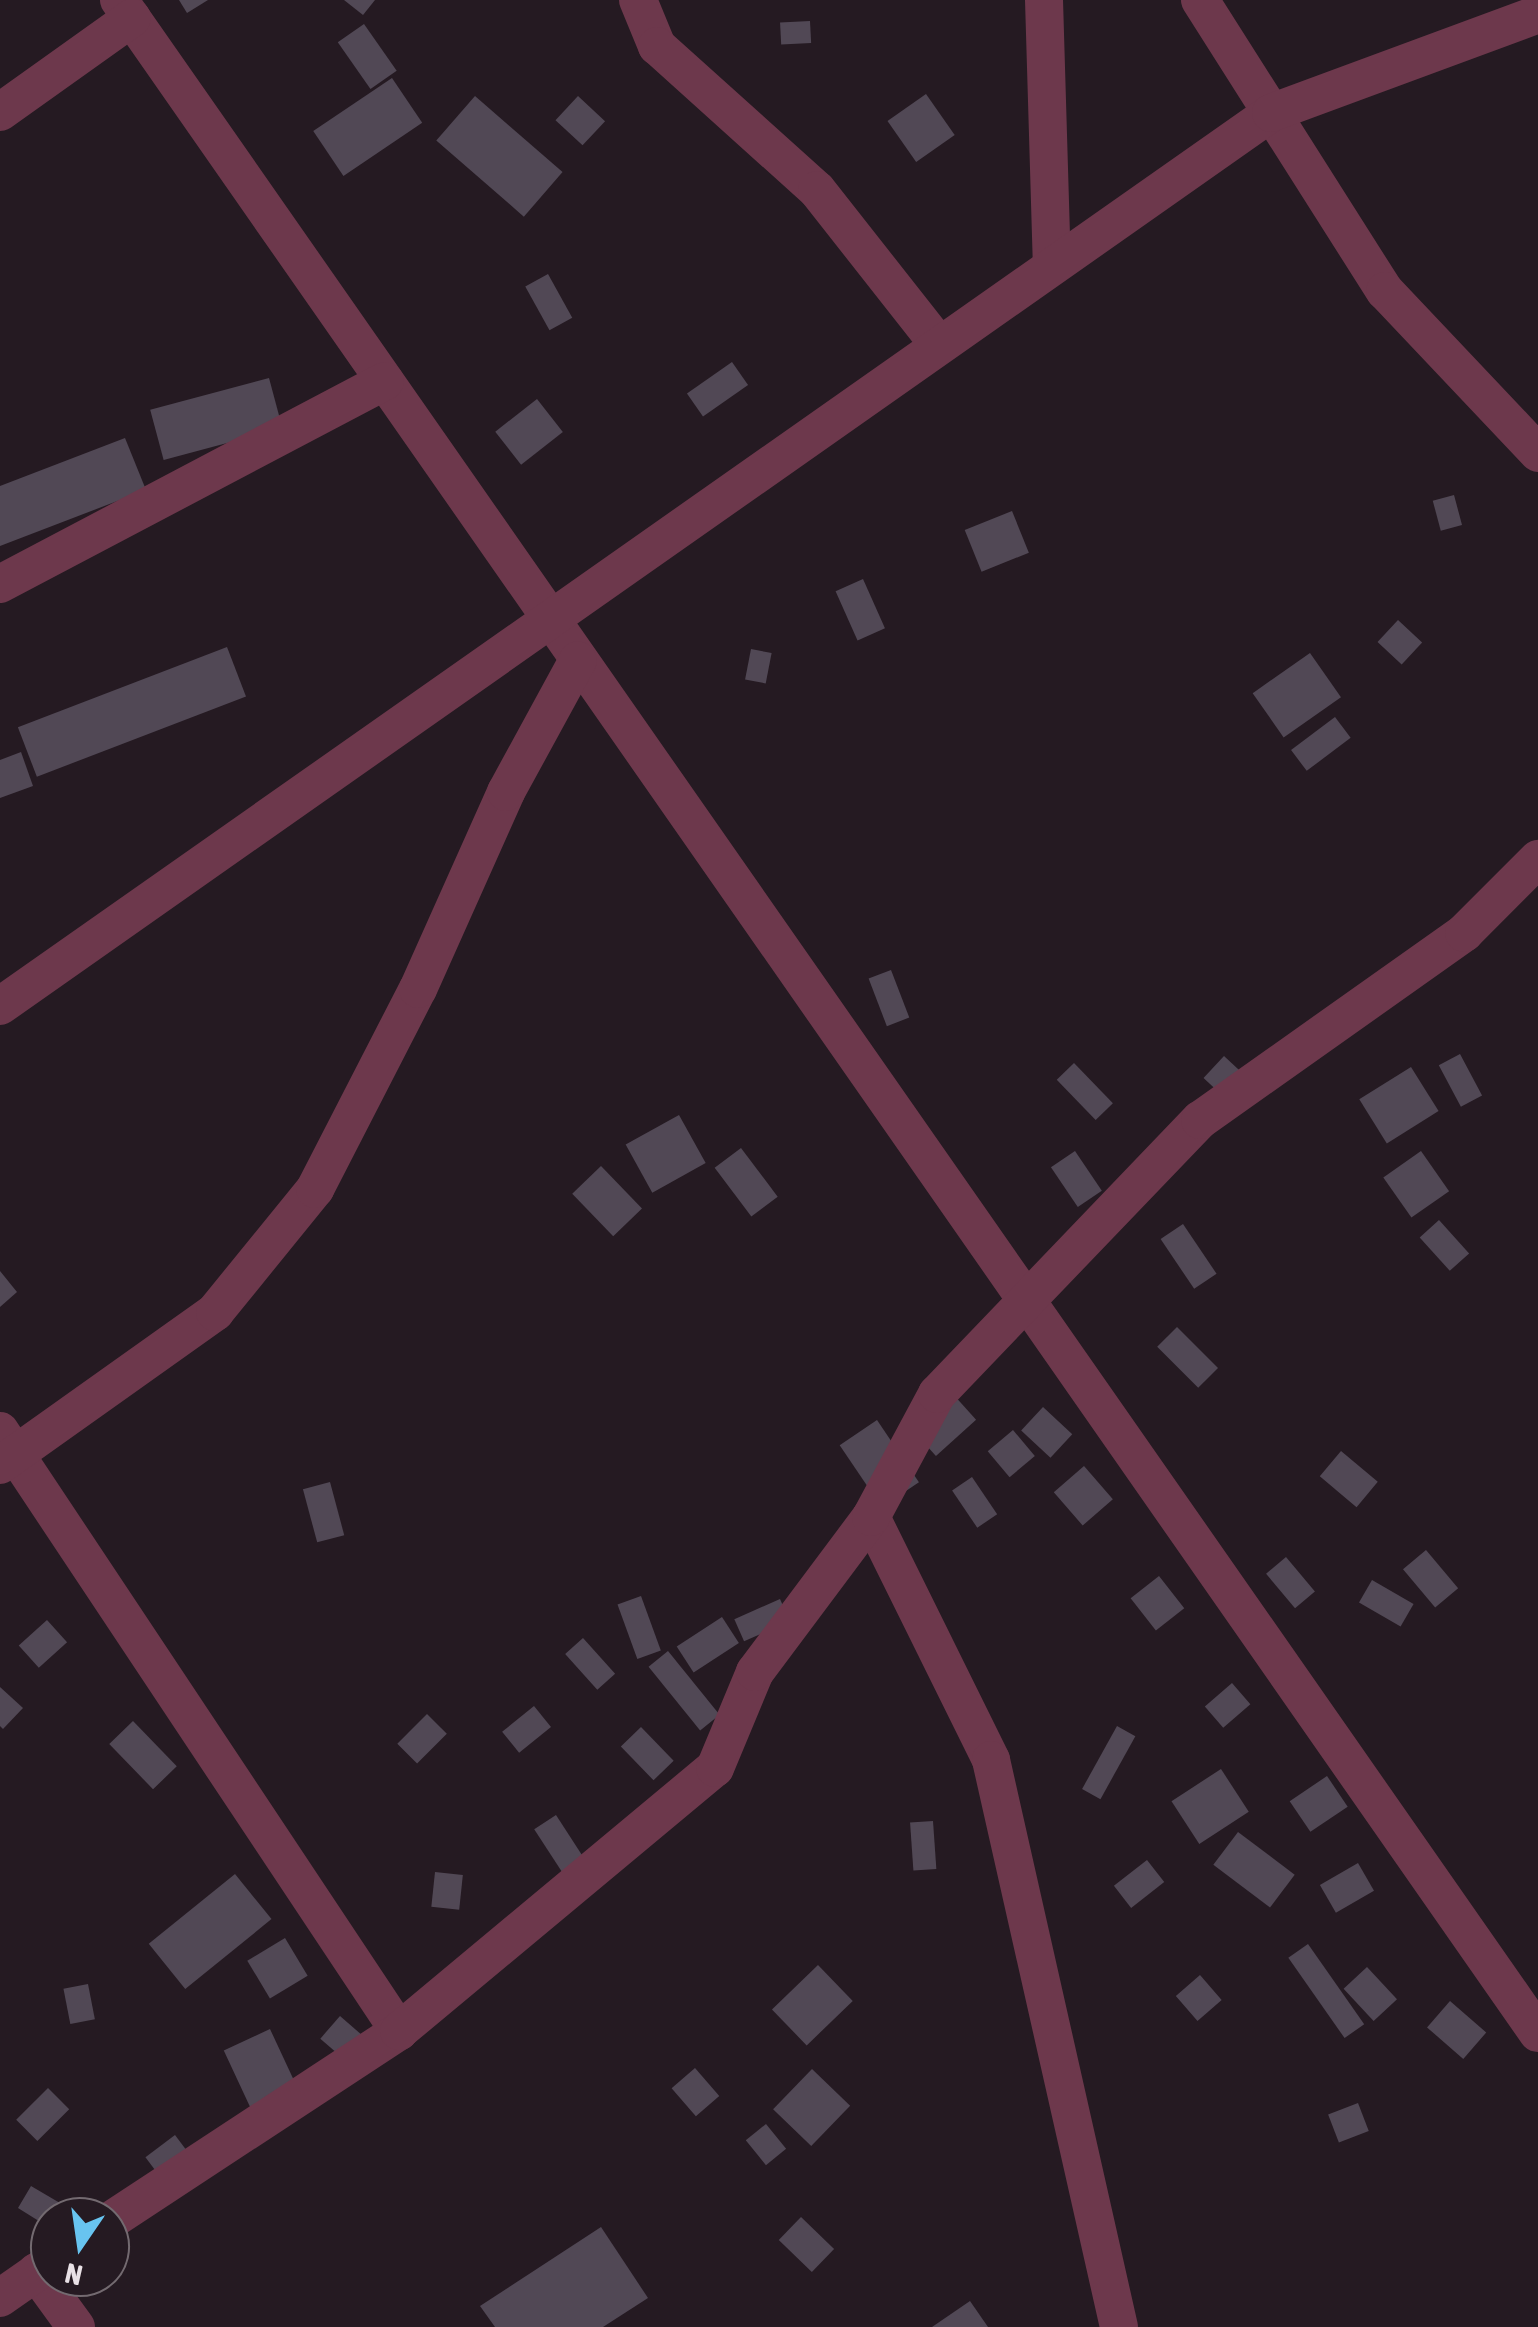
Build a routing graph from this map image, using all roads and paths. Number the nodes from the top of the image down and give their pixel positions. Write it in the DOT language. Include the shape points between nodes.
graph roads {
  1 [pos="638,0"];
  2 [pos="1044,0"];
  3 [pos="1200,0"];
  4 [pos="126,9"];
  5 [pos="1538,14"];
  6 [pos="0,112"];
  7 [pos="1271,113"];
  8 [pos="1052,266"];
  9 [pos="939,345"];
  10 [pos="384,382"];
  11 [pos="1538,453"];
  12 [pos="0,584"];
  13 [pos="548,618"];
  14 [pos="578,660"];
  15 [pos="1538,859"];
  16 [pos="0,1006"];
  17 [pos="1026,1304"];
  18 [pos="5,1450"];
  19 [pos="870,1517"];
  20 [pos="399,2031"];
  21 [pos="1538,2032"];
  22 [pos="130,2208"];
  23 [pos="30,2277"];
  24 [pos="59,2297"];
  25 [pos="0,2298"];
  26 [pos="76,2327"];
  27 [pos="1119,2327"];
  1 -- 9 [label="street" via="658,46 818,190"];
  2 -- 8 [label="street"];
  3 -- 7 [label="street"];
  4 -- 6 [label="street"];
  4 -- 10 [label="street"];
  5 -- 7 [label="street"];
  7 -- 8 [label="street"];
  7 -- 11 [label="street" via="1385,291"];
  8 -- 9 [label="street"];
  9 -- 13 [label="street"];
  10 -- 12 [label="street"];
  10 -- 13 [label="street"];
  13 -- 14 [label="street"];
  13 -- 16 [label="street"];
  14 -- 17 [label="street"];
  14 -- 18 [label="street" via="506,792 418,989 316,1189 214,1312"];
  15 -- 17 [label="street" via="1464,933 1200,1120"];
  17 -- 19 [label="street" via="938,1394"];
  17 -- 21 [label="street"];
  18 -- 20 [label="street"];
  19 -- 20 [label="street" via="755,1672 715,1768"];
  19 -- 27 [label="street" via="991,1760"];
  20 -- 22 [label="street"];
  23 -- 25 [label="street"];
  24 -- 26 [label="street"];
}
